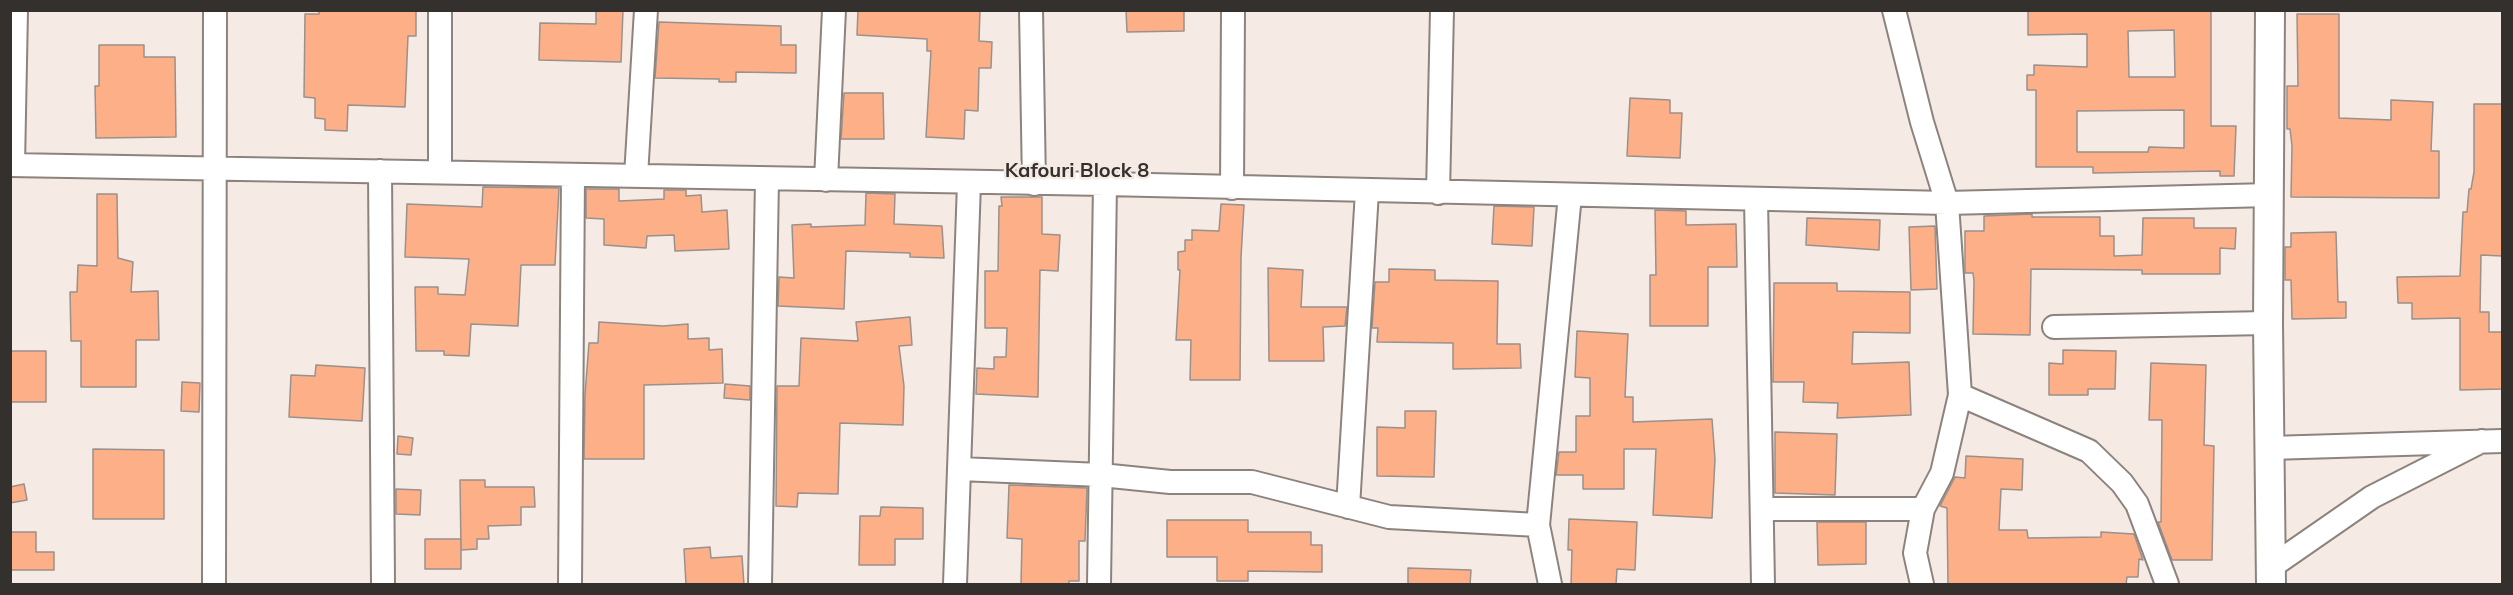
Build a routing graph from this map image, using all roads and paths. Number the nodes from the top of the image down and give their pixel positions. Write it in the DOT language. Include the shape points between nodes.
graph roads {
  1 [pos="16,10"];
  2 [pos="216,10"];
  3 [pos="440,10"];
  4 [pos="646,10"];
  5 [pos="834,10"];
  6 [pos="1031,10"];
  7 [pos="1233,10"];
  8 [pos="1442,10"];
  9 [pos="1894,10"];
  10 [pos="2270,10"];
  11 [pos="12,165"];
  12 [pos="214,168"];
  13 [pos="380,171"];
  14 [pos="440,172"];
  15 [pos="573,175"];
  16 [pos="636,176"];
  17 [pos="767,179"];
  18 [pos="826,180"];
  19 [pos="969,183"];
  20 [pos="1034,184"];
  21 [pos="1105,184"];
  22 [pos="1232,188"];
  23 [pos="1367,191"];
  24 [pos="1438,193"];
  25 [pos="1570,195"];
  26 [pos="2270,195"];
  27 [pos="1756,199"];
  28 [pos="1947,203"];
  29 [pos="2268,323"];
  30 [pos="2054,327"];
  31 [pos="1960,395"];
  32 [pos="2492,441"];
  33 [pos="2270,448"];
  34 [pos="960,469"];
  35 [pos="1101,475"];
  36 [pos="1348,507"];
  37 [pos="1763,509"];
  38 [pos="1923,509"];
  39 [pos="1538,525"];
  40 [pos="2271,576"];
  41 [pos="213,585"];
  42 [pos="383,585"];
  43 [pos="570,585"];
  44 [pos="760,585"];
  45 [pos="955,585"];
  46 [pos="1098,585"];
  47 [pos="1550,585"];
  48 [pos="1763,585"];
  49 [pos="1922,585"];
  50 [pos="2167,585"];
  1 -- 11 [label="street"];
  2 -- 12 [label="street"];
  3 -- 14 [label="street"];
  4 -- 16 [label="street"];
  5 -- 18 [label="street"];
  6 -- 20 [label="street"];
  7 -- 22 [label="street"];
  8 -- 24 [label="street"];
  9 -- 28 [label="street"];
  10 -- 26 [label="street"];
  11 -- 12 [label="street"];
  12 -- 13 [label="street"];
  12 -- 41 [label="street"];
  13 -- 14 [label="street"];
  13 -- 42 [label="street"];
  14 -- 15 [label="street"];
  15 -- 16 [label="street"];
  15 -- 43 [label="street"];
  16 -- 17 [label="street"];
  17 -- 18 [label="street"];
  17 -- 44 [label="street"];
  18 -- 19 [label="street"];
  19 -- 20 [label="street"];
  19 -- 34 [label="street"];
  20 -- 21 [label="street"];
  21 -- 22 [label="street"];
  21 -- 35 [label="street"];
  22 -- 23 [label="street"];
  23 -- 24 [label="street"];
  23 -- 36 [label="street"];
  24 -- 25 [label="street"];
  25 -- 27 [label="street"];
  25 -- 39 [label="street"];
  26 -- 28 [label="street"];
  26 -- 29 [label="street"];
  27 -- 28 [label="street"];
  27 -- 37 [label="street"];
  28 -- 31 [label="street"];
  29 -- 30 [label="street"];
  29 -- 33 [label="street"];
  31 -- 38 [label="street" via="1942,473"];
  31 -- 50 [label="street" via="2089,451 2137,504"];
  32 -- 33 [label="street"];
  32 -- 40 [label="street" via="2372,497"];
  33 -- 40 [label="street"];
  34 -- 35 [label="street"];
  34 -- 45 [label="street"];
  35 -- 36 [label="street" via="1170,482 1252,482"];
  35 -- 46 [label="street"];
  36 -- 39 [label="street" via="1389,517"];
  37 -- 38 [label="street"];
  37 -- 48 [label="street"];
  38 -- 49 [label="street" via="1915,554"];
  39 -- 47 [label="street"];
}
